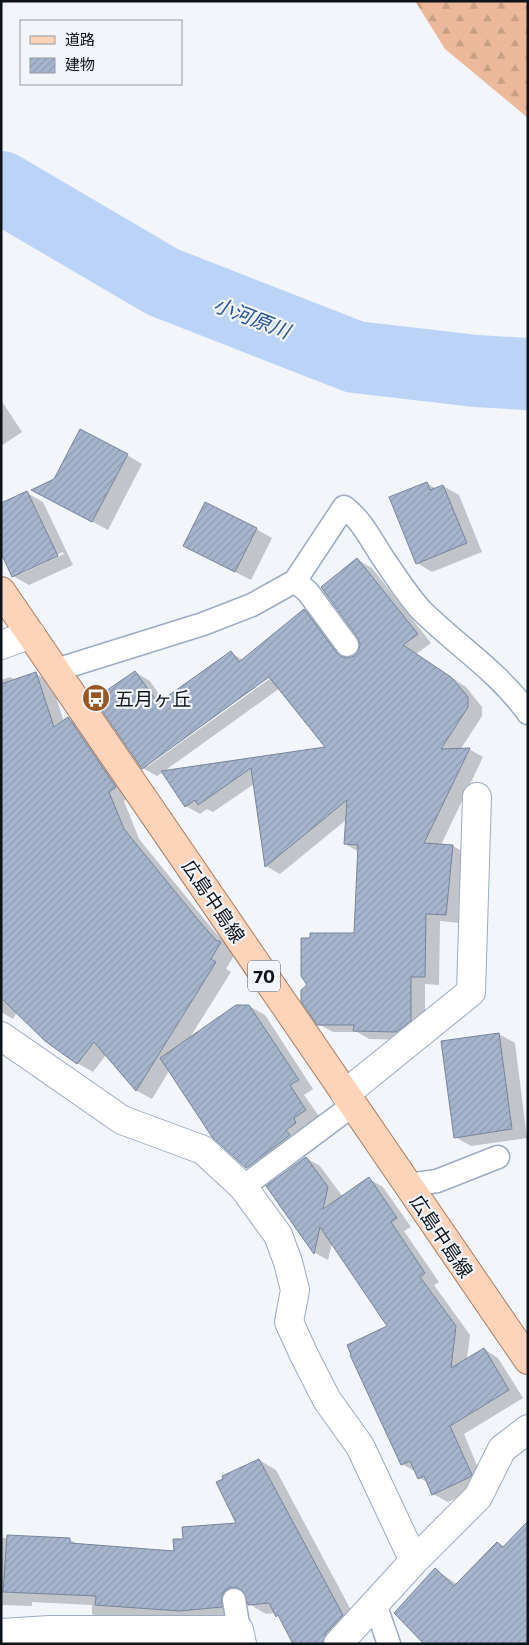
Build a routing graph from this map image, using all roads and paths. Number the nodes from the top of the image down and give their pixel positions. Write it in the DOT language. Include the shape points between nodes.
graph roads {
  1 [pos="295,581"];
  2 [pos="1,591"];
  3 [pos="31,634"];
  4 [pos="1,644"];
  5 [pos="347,645"];
  6 [pos="56,670"];
  7 [pos="528,713"];
  8 [pos="477,797"];
  9 [pos="1,1036"];
  10 [pos="349,1099"];
  11 [pos="498,1157"];
  12 [pos="408,1185"];
  13 [pos="243,1187"];
  14 [pos="528,1360"];
  15 [pos="528,1429"];
  16 [pos="414,1561"];
  17 [pos="234,1600"];
  18 [pos="375,1604"];
  19 [pos="1,1633"];
  20 [pos="240,1637"];
  21 [pos="338,1644"];
  22 [pos="389,1644"];
  1 -- 5 [label="lane" via="308,592"];
  1 -- 6 [label="lane" via="204,624"];
  1 -- 7 [label="lane" via="344,507 355,515 420,608 497,677"];
  2 -- 3 [label="main road, 広島中島線 / 70"];
  3 -- 4 [label="street"];
  3 -- 6 [label="main road, 広島中島線 / 70"];
  6 -- 10 [label="main road, 広島中島線 / 70"];
  8 -- 10 [label="street" via="471,992"];
  9 -- 13 [label="street" via="122,1120 203,1150"];
  10 -- 12 [label="main road, 広島中島線 / 70"];
  10 -- 13 [label="lane"];
  11 -- 12 [label="lane" via="437,1181"];
  12 -- 14 [label="main road, 広島中島線 / 70"];
  13 -- 16 [label="street" via="278,1235 288,1262 295,1290 289,1322 304,1355 327,1400 360,1446"];
  15 -- 16 [label="street" via="502,1449 478,1497"];
  16 -- 18 [label="street"];
  17 -- 20 [label="lane"];
  18 -- 21 [label="street"];
  18 -- 22 [label="lane"];
  19 -- 20 [label="street" via="50,1630"];
}
